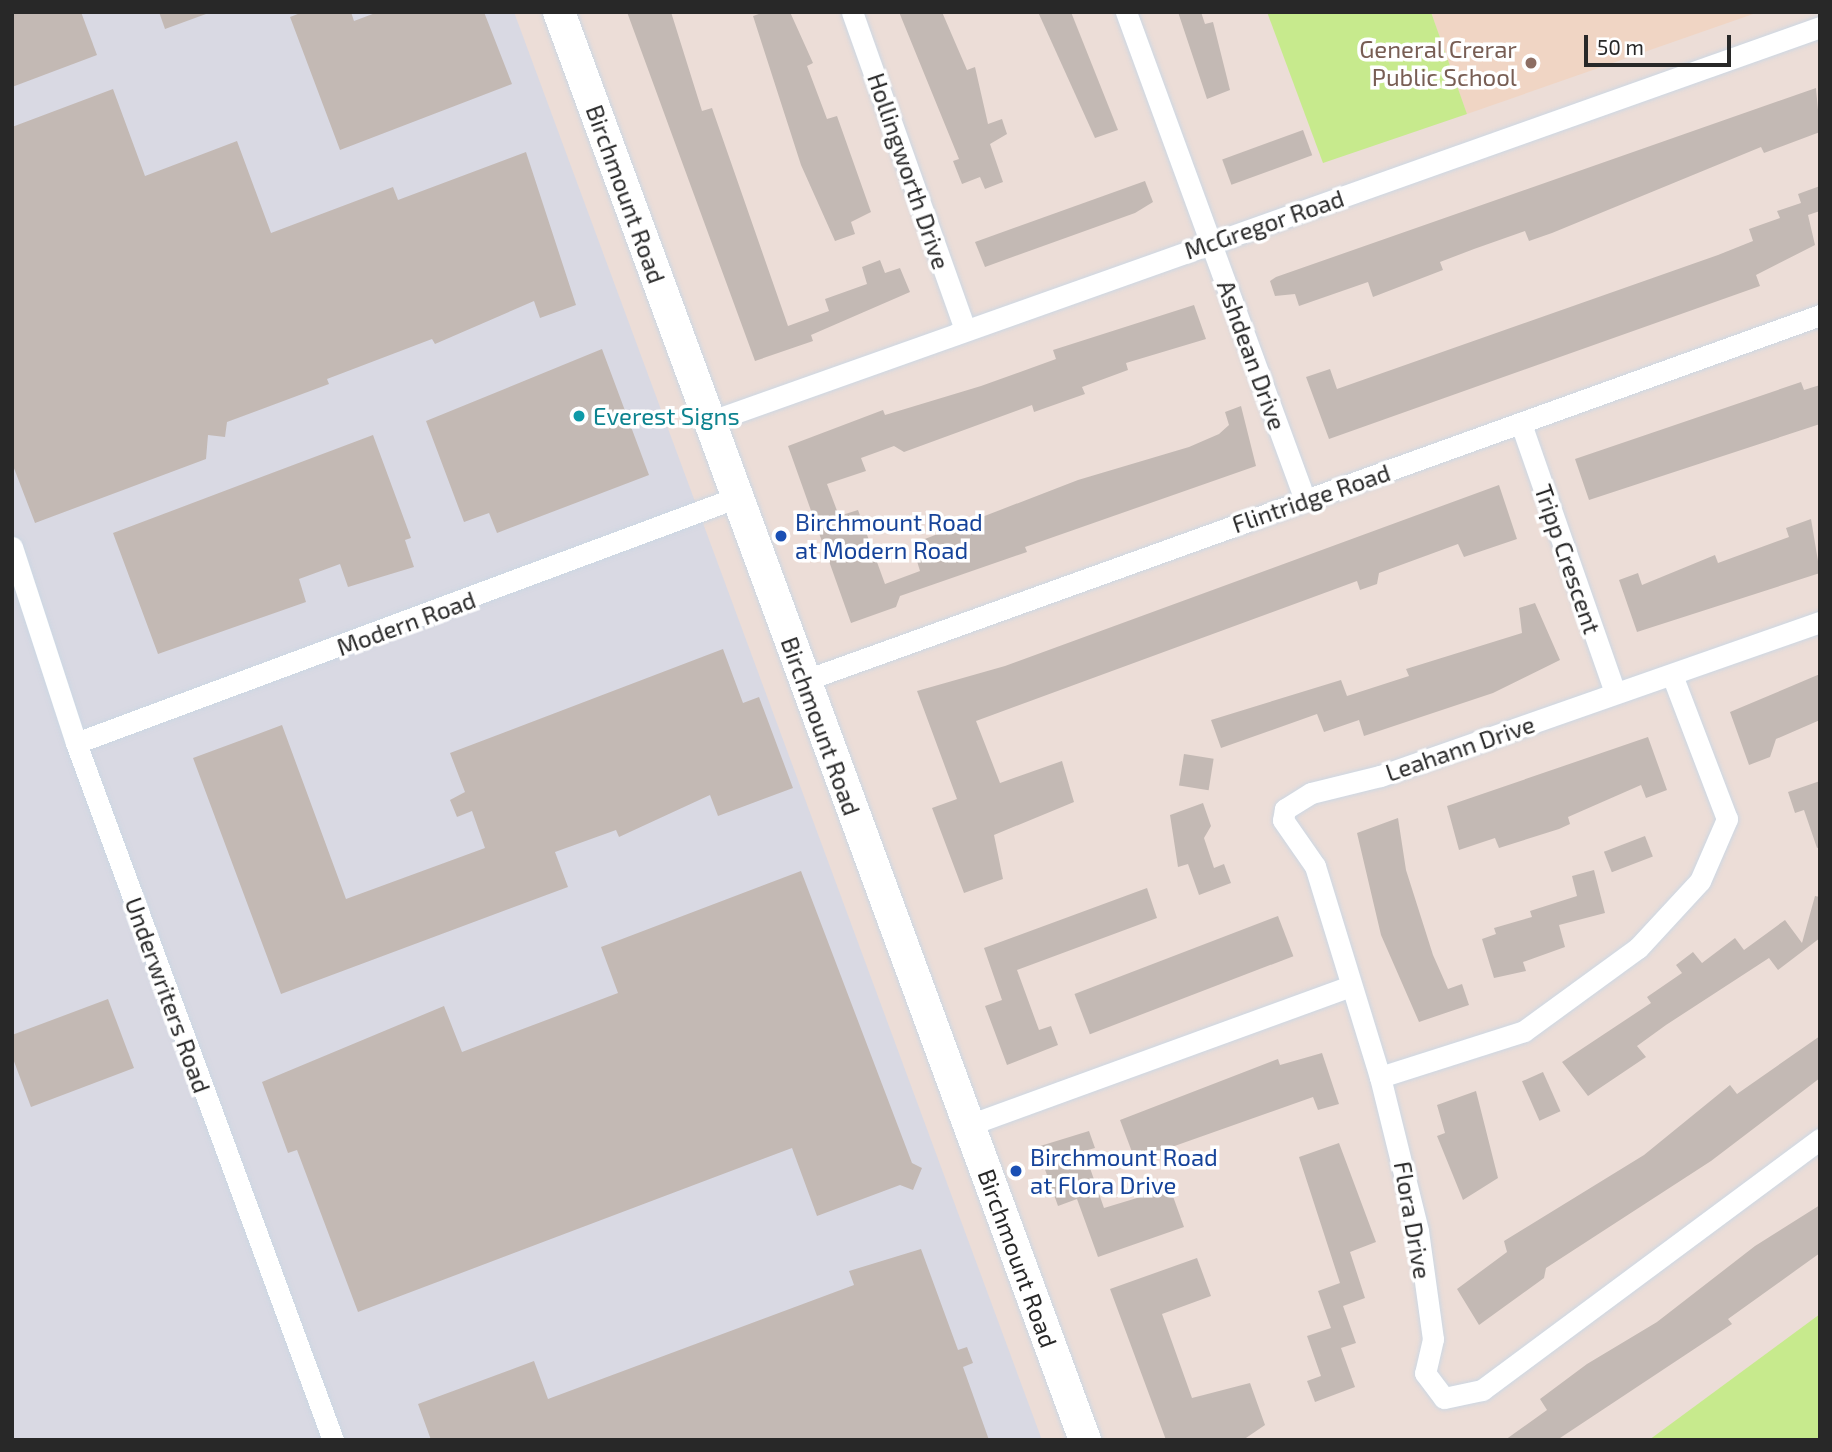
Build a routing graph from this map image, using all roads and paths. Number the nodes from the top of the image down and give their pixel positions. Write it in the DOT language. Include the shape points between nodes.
graph roads {
  1 [pos="559,12"];
  2 [pos="852,12"];
  3 [pos="1126,12"];
  4 [pos="1820,27"];
  5 [pos="1210,242"];
  6 [pos="1820,316"];
  7 [pos="965,329"];
  8 [pos="709,422"];
  9 [pos="1521,424"];
  10 [pos="735,498"];
  11 [pos="1305,500"];
  12 [pos="12,547"];
  13 [pos="1820,622"];
  14 [pos="1672,675"];
  15 [pos="803,681"];
  16 [pos="1615,693"];
  17 [pos="76,743"];
  18 [pos="1349,988"];
  19 [pos="1380,1077"];
  20 [pos="968,1125"];
  21 [pos="1820,1139"];
  22 [pos="333,1440"];
  23 [pos="1085,1440"];
  1 -- 8 [label="main road, Birchmount Road"];
  2 -- 7 [label="street, Hollingworth Drive"];
  3 -- 5 [label="street, Ashdean Drive"];
  4 -- 5 [label="street, McGregor Road"];
  5 -- 7 [label="street, McGregor Road"];
  5 -- 11 [label="street, Ashdean Drive"];
  6 -- 9 [label="street, Flintridge Road"];
  7 -- 8 [label="street, McGregor Road"];
  8 -- 10 [label="main road, Birchmount Road"];
  9 -- 11 [label="street, Flintridge Road"];
  9 -- 16 [label="street, Tripp Crescent"];
  10 -- 15 [label="main road, Birchmount Road"];
  10 -- 17 [label="street, Modern Road"];
  11 -- 15 [label="street, Flintridge Road"];
  12 -- 17 [label="street, Underwriters Road"];
  13 -- 14 [label="street, Leahann Drive"];
  14 -- 16 [label="street, Leahann Drive"];
  14 -- 19 [label="street" via="1727,819 1700,881 1638,948 1524,1031"];
  15 -- 20 [label="main road, Birchmount Road"];
  16 -- 18 [label="street, Leahann Drive" via="1380,776 1311,793 1285,809 1286,832 1315,866"];
  17 -- 22 [label="street, Underwriters Road"];
  18 -- 19 [label="street, Flora Drive"];
  18 -- 20 [label="street"];
  19 -- 21 [label="street, Flora Drive" via="1418,1231 1433,1339 1426,1373 1444,1398 1456,1401 1482,1390"];
  20 -- 23 [label="main road, Birchmount Road"];
}
